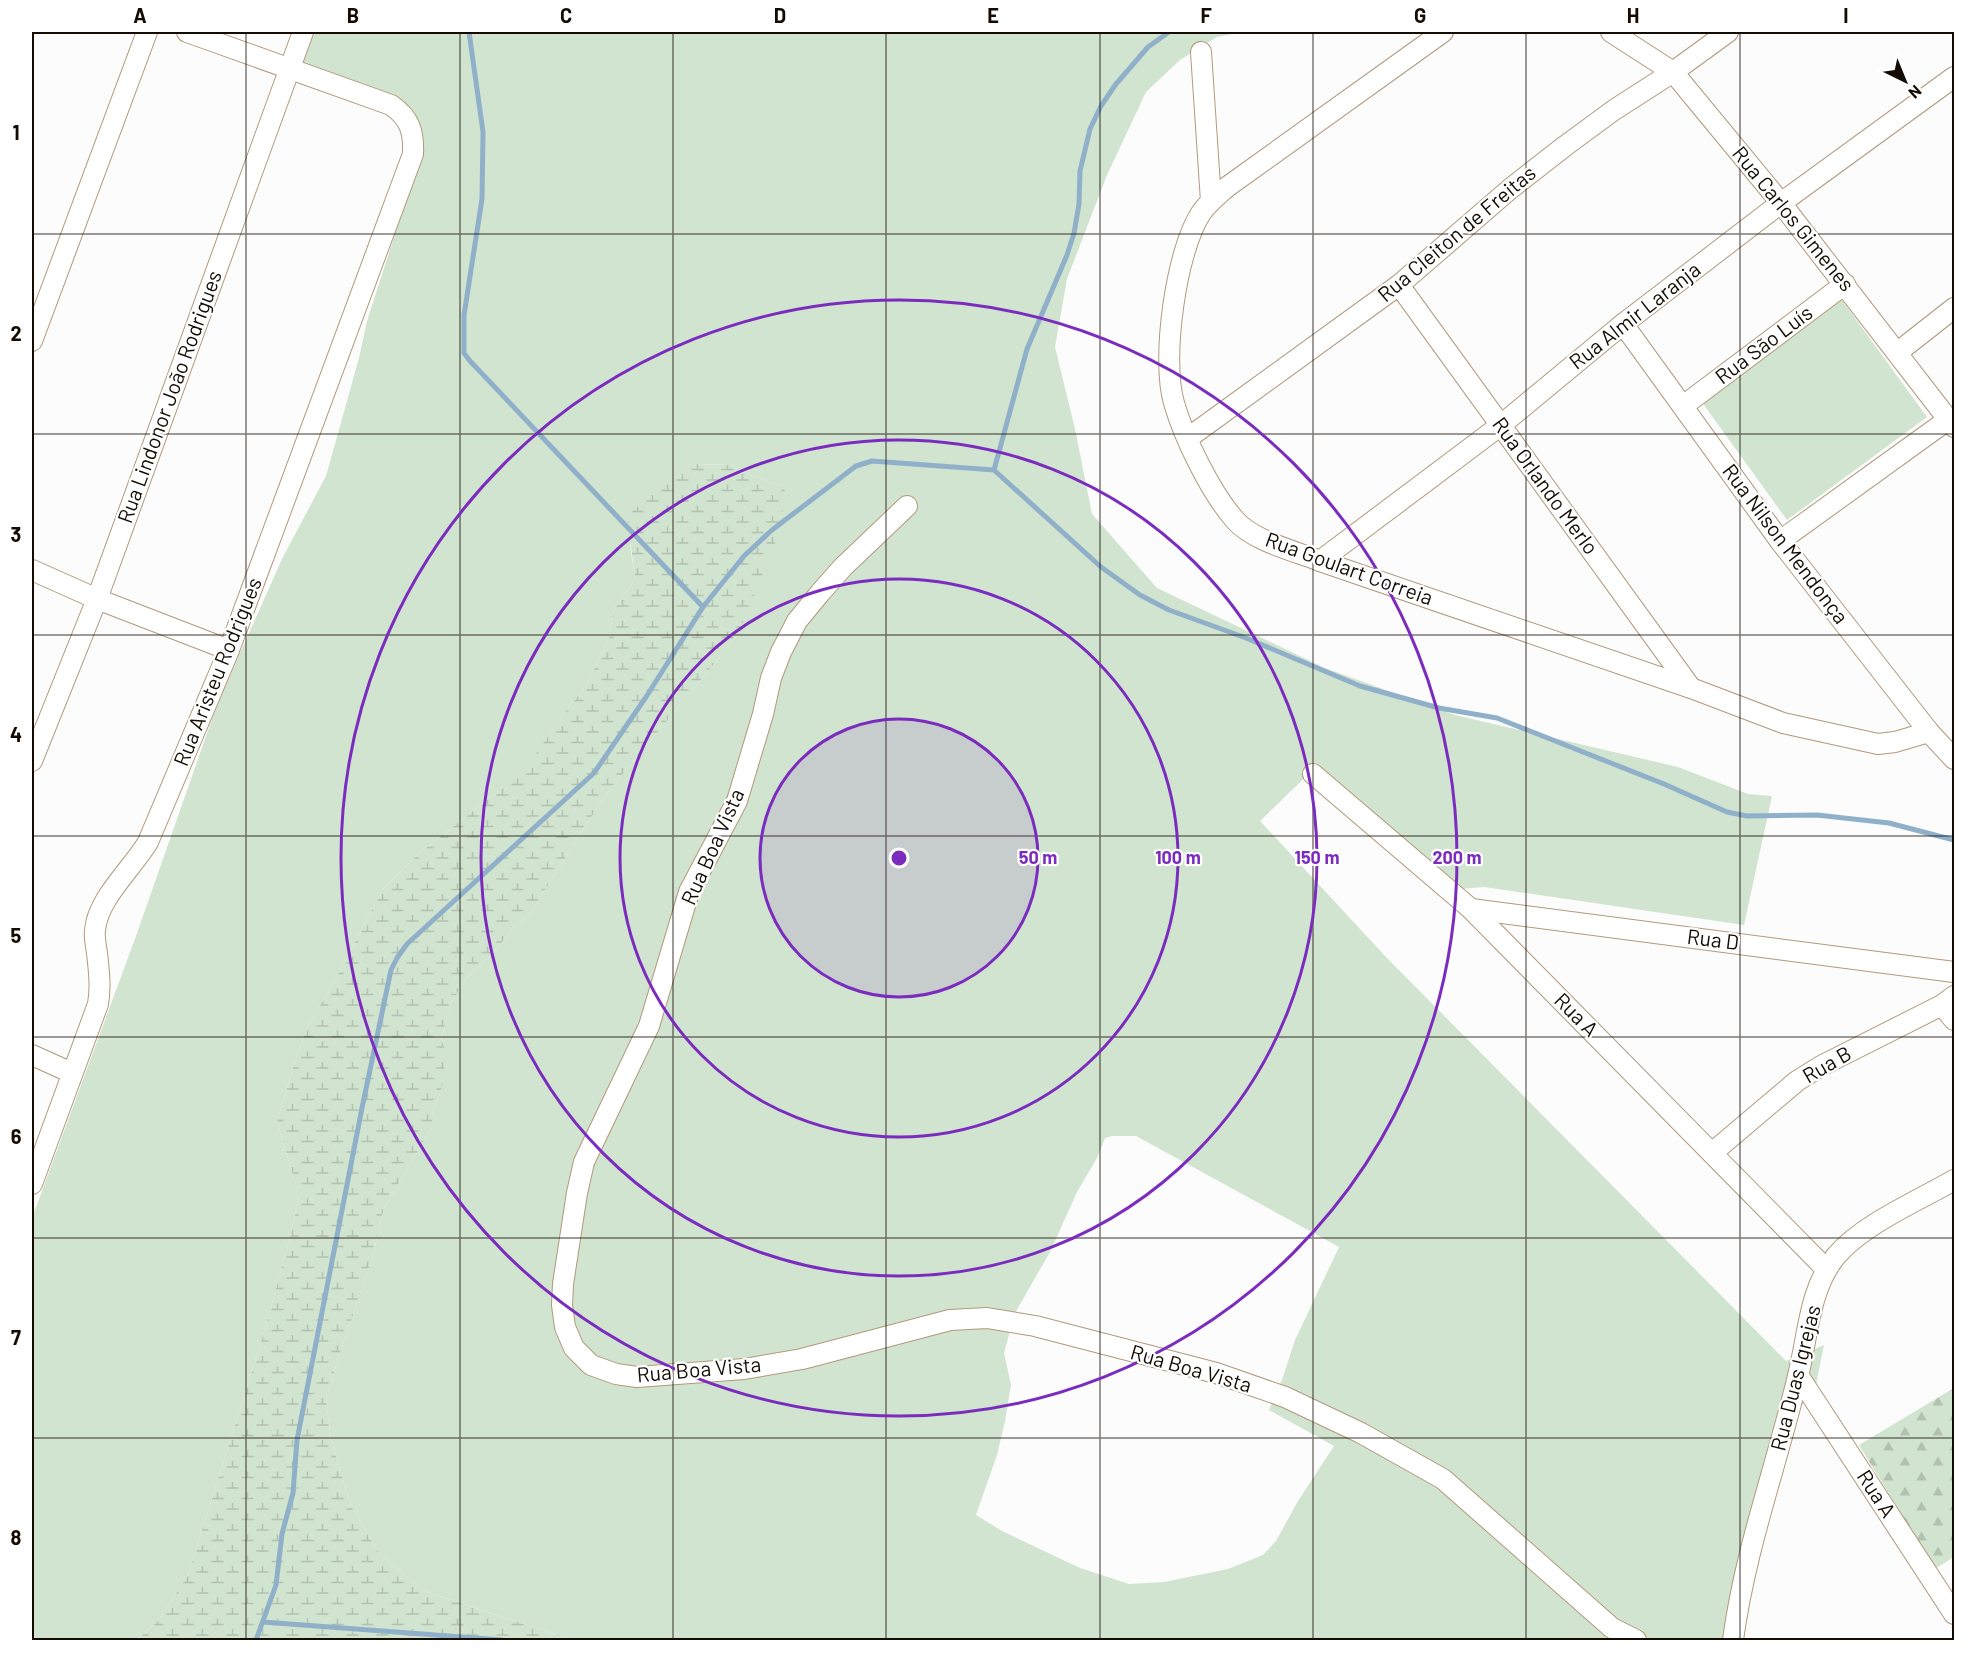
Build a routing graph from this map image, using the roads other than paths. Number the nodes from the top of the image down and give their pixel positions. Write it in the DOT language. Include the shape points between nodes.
graph roads {
  1 [pos="147,32"];
  2 [pos="187,32"];
  3 [pos="303,32"];
  4 [pos="1443,32"];
  5 [pos="1611,32"];
  6 [pos="1728,32"];
  7 [pos="1201,52"];
  8 [pos="289,68"];
  9 [pos="1673,72"];
  10 [pos="1954,77"];
  11 [pos="1210,201"];
  12 [pos="1781,203"];
  13 [pos="1845,284"];
  14 [pos="1399,285"];
  15 [pos="1954,308"];
  16 [pos="1623,324"];
  17 [pos="32,342"];
  18 [pos="1898,352"];
  19 [pos="1683,405"];
  20 [pos="1952,423"];
  21 [pos="1501,425"];
  22 [pos="1188,438"];
  23 [pos="907,506"];
  24 [pos="1780,541"];
  25 [pos="1320,561"];
  26 [pos="32,570"];
  27 [pos="97,599"];
  28 [pos="229,650"];
  29 [pos="1691,688"];
  30 [pos="1929,732"];
  31 [pos="1954,759"];
  32 [pos="32,761"];
  33 [pos="1313,774"];
  34 [pos="1471,909"];
  35 [pos="1954,972"];
  36 [pos="1950,1007"];
  37 [pos="32,1055"];
  38 [pos="72,1073"];
  39 [pos="1712,1153"];
  40 [pos="1954,1180"];
  41 [pos="32,1184"];
  42 [pos="1826,1269"];
  43 [pos="1798,1375"];
  44 [pos="1954,1614"];
  45 [pos="1636,1641"];
  46 [pos="1733,1641"];
  1 -- 17 [label="street"];
  2 -- 8 [label="street"];
  3 -- 8 [label="street, Rua Lindonor João Rodrigues"];
  4 -- 11 [label="street, Rua Goulart Correia"];
  5 -- 9 [label="street, Rua Carlos Gimenes"];
  6 -- 9 [label="street, Rua Cleiton de Freitas"];
  7 -- 11 [label="street"];
  8 -- 27 [label="street, Rua Lindonor João Rodrigues"];
  8 -- 28 [label="street, Rua Aristeu Rodrigues" via="391,105 402,113 414,136 412,154"];
  9 -- 12 [label="street, Rua Carlos Gimenes"];
  9 -- 14 [label="street, Rua Cleiton de Freitas" via="1556,153"];
  10 -- 12 [label="street, Rua Almir Laranja"];
  11 -- 22 [label="street, Rua Goulart Correia" via="1193,228 1172,311 1170,379 1174,403"];
  12 -- 13 [label="street, Rua Carlos Gimenes"];
  12 -- 16 [label="street, Rua Almir Laranja"];
  13 -- 18 [label="street, Rua Carlos Gimenes"];
  13 -- 19 [label="street, Rua São Luís"];
  14 -- 21 [label="street, Rua Orlando Merlo"];
  14 -- 22 [label="street, Rua Cleiton de Freitas"];
  15 -- 18 [label="street"];
  16 -- 19 [label="street, Rua Nilson Mendonça"];
  16 -- 21 [label="street, Rua Almir Laranja"];
  18 -- 20 [label="street, Rua Carlos Gimenes"];
  19 -- 24 [label="street, Rua Nilson Mendonça"];
  20 -- 24 [label="street"];
  21 -- 25 [label="street, Rua Almir Laranja"];
  21 -- 29 [label="street, Rua Orlando Merlo"];
  22 -- 25 [label="street, Rua Goulart Correia" via="1236,521 1262,538"];
  23 -- 45 [label="street, Rua Boa Vista" via="820,593 797,621 781,651 737,801 689,892 649,1026 584,1162 563,1284 565,1327 574,1348 591,1365 637,1377 744,1369 802,1359 950,1320 987,1318 1035,1326 1216,1373 1285,1397 1361,1433 1443,1479 1612,1628"];
  24 -- 30 [label="street, Rua Nilson Mendonça"];
  25 -- 29 [label="street, Rua Goulart Correia"];
  26 -- 27 [label="street"];
  27 -- 28 [label="street"];
  27 -- 32 [label="street, Rua Lindonor João Rodrigues"];
  28 -- 38 [label="street, Rua Aristeu Rodrigues" via="148,842 98,915 94,930 100,979 98,1004"];
  29 -- 30 [label="street, Rua Goulart Correia" via="1783,723 1868,743 1895,742"];
  30 -- 31 [label="street, Rua Nilson Mendonça"];
  33 -- 34 [label="street, Rua A"];
  34 -- 35 [label="street, Rua D"];
  34 -- 39 [label="street, Rua A"];
  36 -- 39 [label="street, Rua B" via="1821,1066 1797,1081"];
  37 -- 38 [label="street"];
  38 -- 41 [label="street, Rua Aristeu Rodrigues"];
  39 -- 42 [label="street, Rua A"];
  40 -- 42 [label="street, Rua Duas Igrejas" via="1855,1238"];
  42 -- 43 [label="street, Rua Duas Igrejas" via="1818,1286"];
  43 -- 44 [label="street, Rua A"];
  43 -- 46 [label="street, Rua Duas Igrejas" via="1741,1589"];
}
